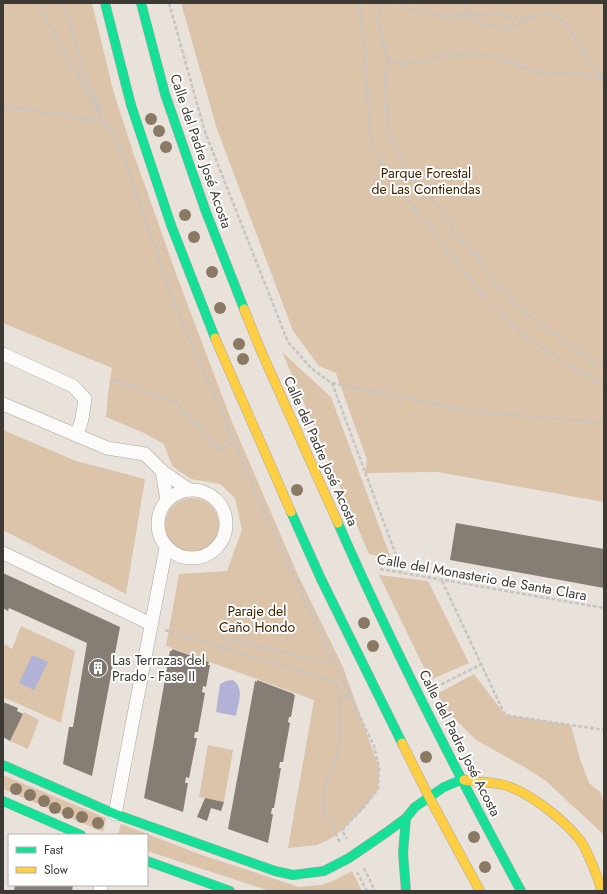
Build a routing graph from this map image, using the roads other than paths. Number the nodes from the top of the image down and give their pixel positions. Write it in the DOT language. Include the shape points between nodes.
graph roads {
  1 [pos="105,3"];
  2 [pos="141,3"];
  3 [pos="3,354"];
  4 [pos="3,404"];
  5 [pos="76,435"];
  6 [pos="162,471"];
  7 [pos="189,490"];
  8 [pos="167,500"];
  9 [pos="166,548"];
  10 [pos="3,553"];
  11 [pos="151,624"];
  12 [pos="3,764"];
  13 [pos="461,780"];
  14 [pos="429,797"];
  15 [pos="3,801"];
  16 [pos="115,814"];
  17 [pos="406,818"];
  18 [pos="79,834"];
  19 [pos="581,841"];
  20 [pos="598,856"];
  21 [pos="148,861"];
  22 [pos="230,891"];
  23 [pos="406,891"];
  24 [pos="480,891"];
  25 [pos="522,891"];
  26 [pos="601,891"];
  1 -- 14 [label="main road" via="131,105 169,219 224,360 321,579"];
  2 -- 13 [label="main road, Calle del Padre José Acosta" via="165,94 206,212 261,351 356,565"];
  3 -- 5 [label="street" via="73,386 85,399"];
  4 -- 5 [label="street"];
  5 -- 6 [label="street" via="107,448 145,454"];
  6 -- 7 [label="street"];
  6 -- 8 [label="street"];
  7 -- 8 [label="street" via="181,491"];
  7 -- 9 [label="street" via="201,491 220,504 225,514 224,537 209,555 198,559 186,559"];
  8 -- 9 [label="street" via="161,508 158,524 160,539"];
  9 -- 11 [label="street"];
  10 -- 11 [label="street"];
  11 -- 16 [label="street"];
  12 -- 16 [label="main road"];
  13 -- 14 [label="main road"];
  13 -- 19 [label="main road" via="504,785 532,798"];
  13 -- 25 [label="main road, Calle del Padre José Acosta"];
  14 -- 17 [label="main road" via="415,807"];
  14 -- 24 [label="main road"];
  15 -- 18 [label="main road"];
  16 -- 17 [label="main road" via="293,875 324,871 349,858"];
  17 -- 23 [label="main road" via="403,853"];
  19 -- 20 [label="main road"];
  19 -- 26 [label="main road" via="600,883"];
  21 -- 22 [label="main road"];
}
